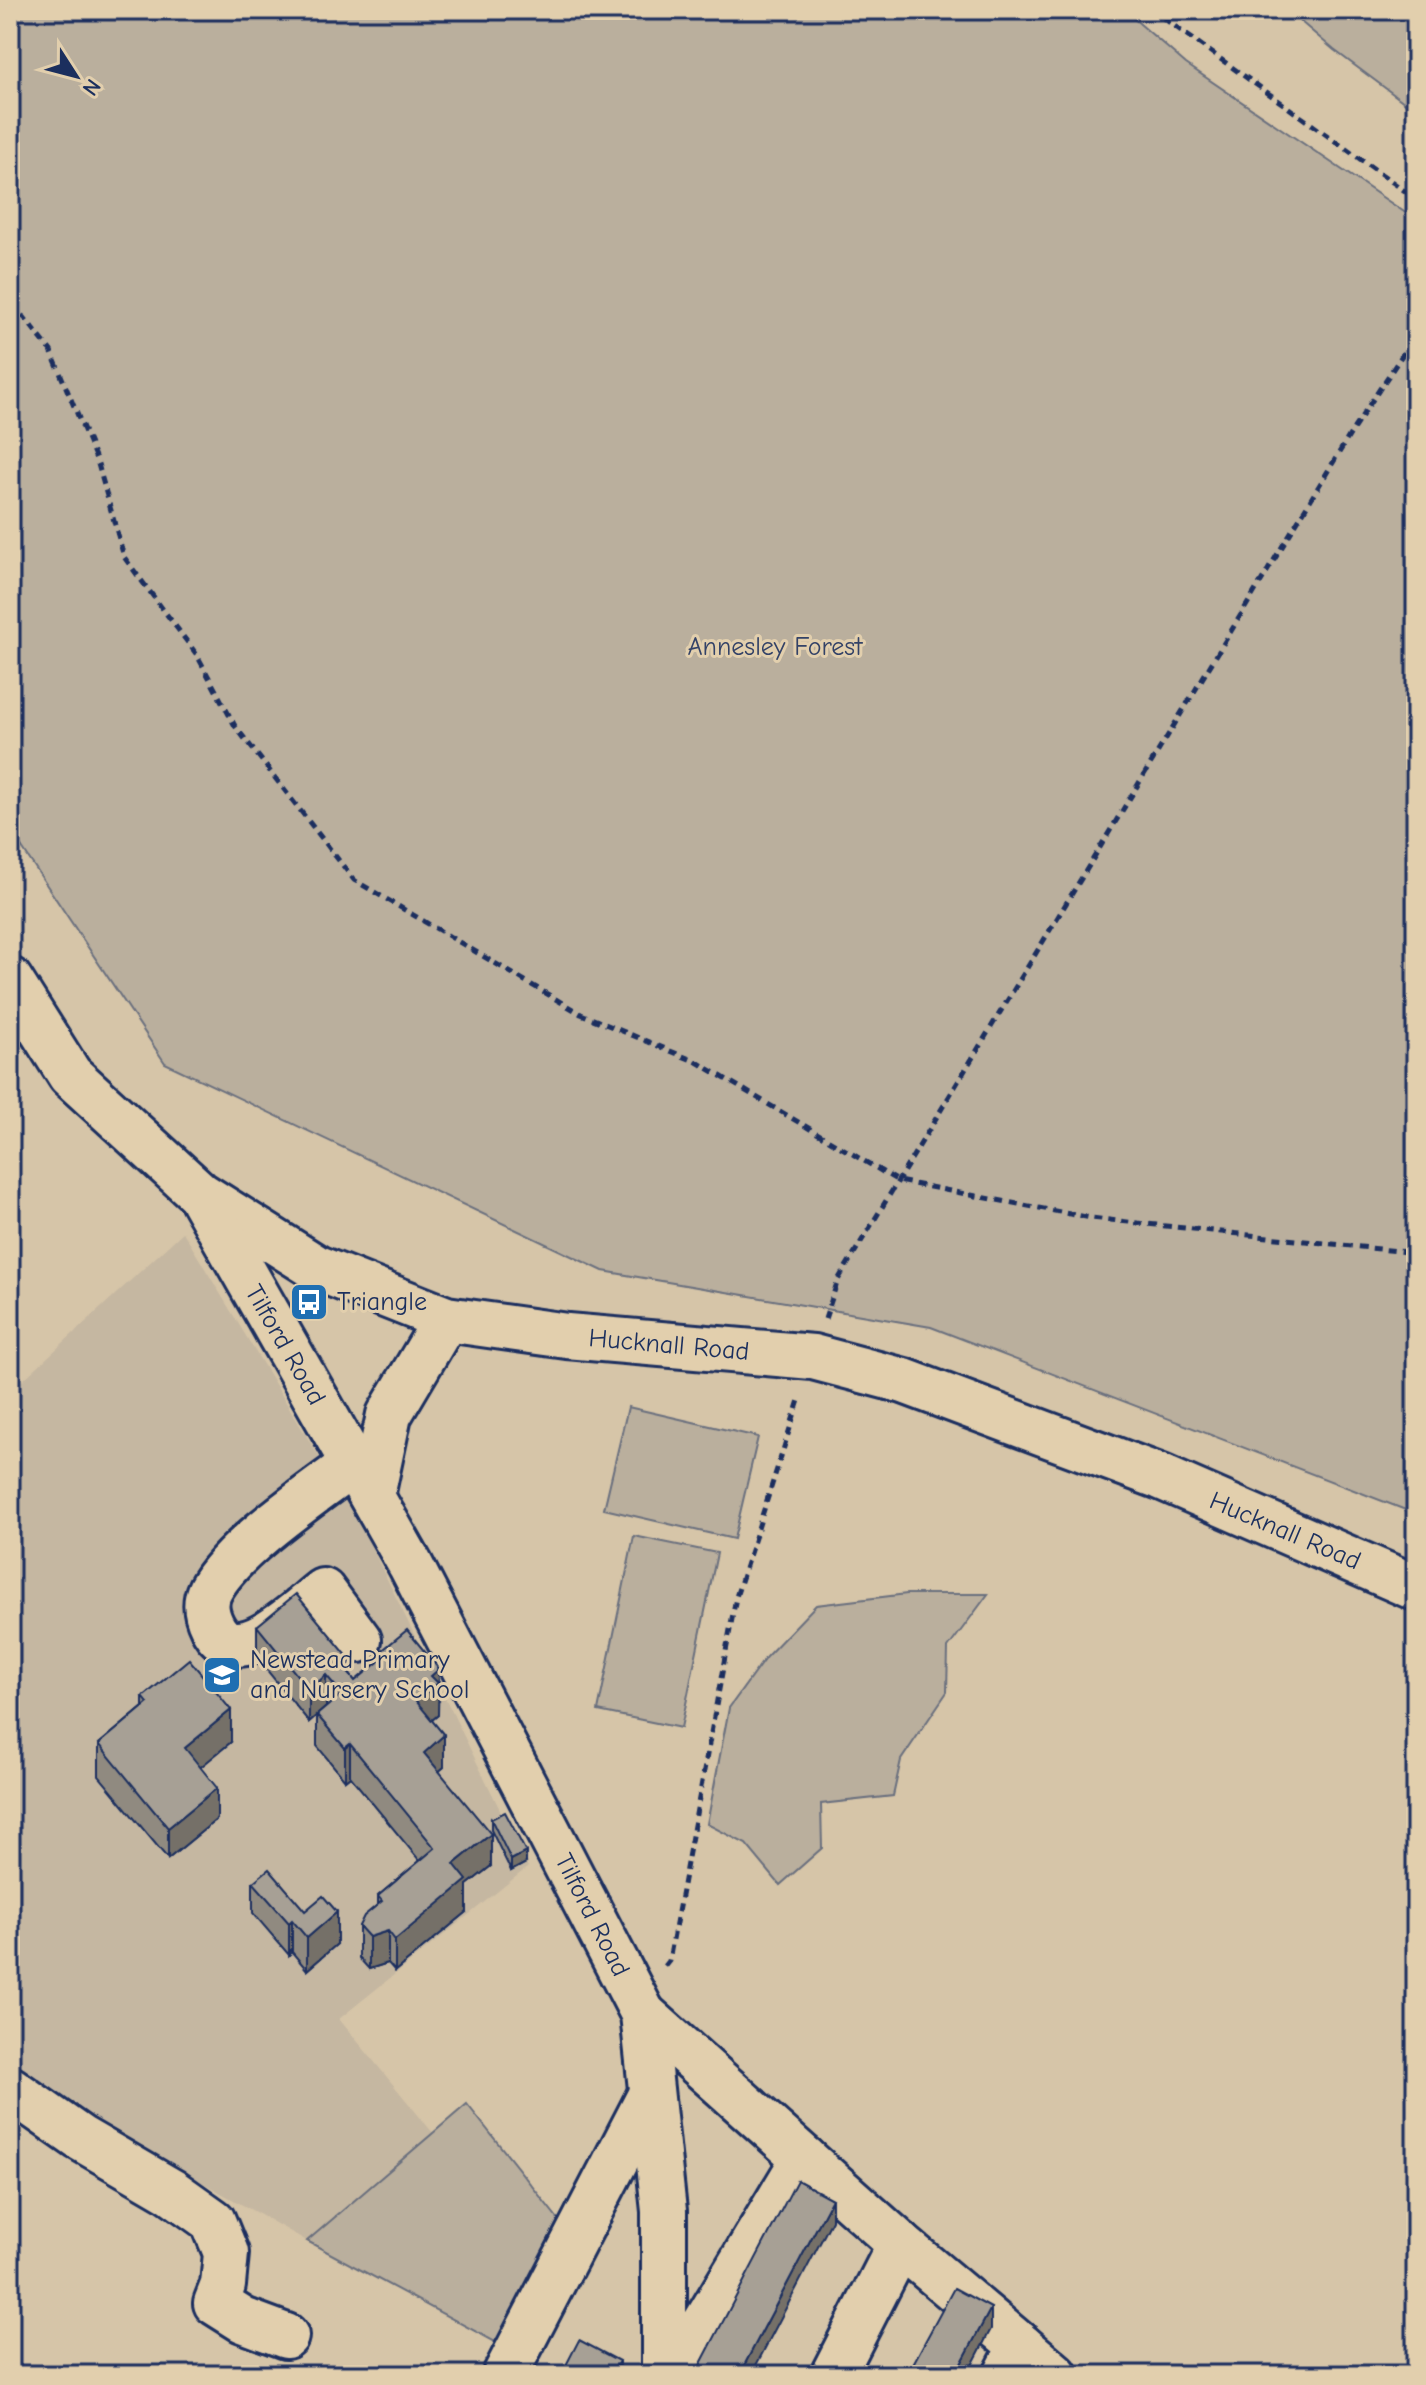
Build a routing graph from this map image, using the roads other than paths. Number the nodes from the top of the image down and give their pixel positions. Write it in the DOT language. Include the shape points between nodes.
graph roads {
  1 [pos="10,980"];
  2 [pos="200,1194"];
  3 [pos="446,1319"];
  4 [pos="362,1480"];
  5 [pos="1416,1588"];
  6 [pos="359,1640"];
  7 [pos="643,2014"];
  8 [pos="10,2089"];
  9 [pos="651,2093"];
  10 [pos="804,2158"];
  11 [pos="900,2244"];
  12 [pos="286,2336"];
  13 [pos="1013,2360"];
  14 [pos="505,2375"];
  15 [pos="664,2375"];
  16 [pos="674,2375"];
  17 [pos="833,2375"];
  18 [pos="1055,2375"];
  1 -- 2 [label="street, Hucknall Road" via="70,1075"];
  2 -- 3 [label="street, Hucknall Road" via="317,1268"];
  2 -- 4 [label="street, Tilford Road"];
  3 -- 4 [label="street" via="389,1415"];
  3 -- 5 [label="street, Hucknall Road" via="567,1336 813,1357 904,1381 1161,1477"];
  4 -- 6 [label="street" via="269,1528 231,1563 209,1591 205,1609 213,1629 226,1641 245,1645 258,1641 323,1591"];
  4 -- 7 [label="street, Tilford Road"];
  7 -- 9 [label="street, Tilford Road"];
  7 -- 10 [label="street"];
  8 -- 12 [label="street" via="213,2221 226,2253 216,2303"];
  9 -- 14 [label="street"];
  9 -- 15 [label="street, Tilford Road" via="664,2211"];
  10 -- 11 [label="street"];
  10 -- 16 [label="street"];
  11 -- 13 [label="street"];
  11 -- 17 [label="street"];
  13 -- 18 [label="street"];
}
